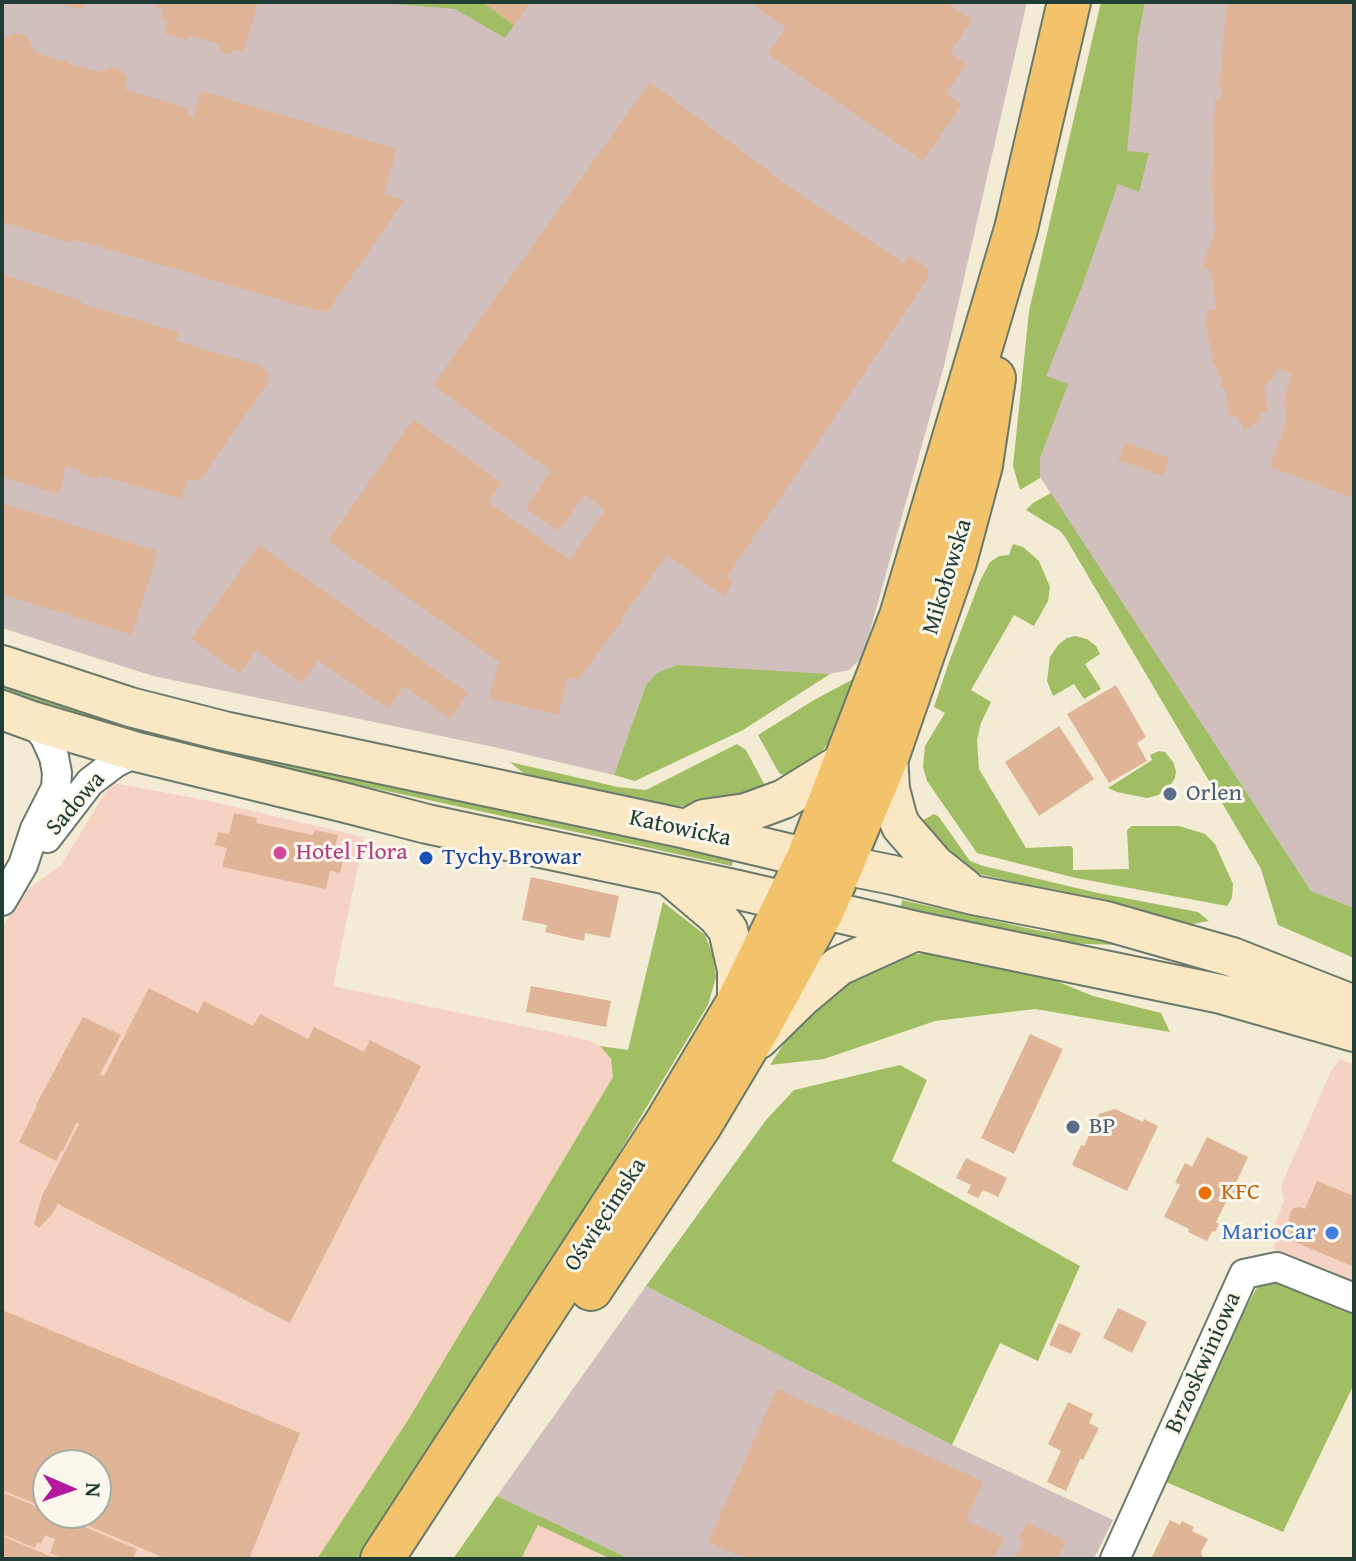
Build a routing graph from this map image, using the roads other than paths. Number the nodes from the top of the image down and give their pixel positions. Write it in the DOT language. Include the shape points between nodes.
graph roads {
  1 [pos="1069,2"];
  2 [pos="1016,229"];
  3 [pos="2,665"];
  4 [pos="17,716"];
  5 [pos="137,752"];
  6 [pos="888,755"];
  7 [pos="847,760"];
  8 [pos="686,829"];
  9 [pos="825,861"];
  10 [pos="23,865"];
  11 [pos="669,876"];
  12 [pos="973,895"];
  13 [pos="2,901"];
  14 [pos="805,905"];
  15 [pos="916,931"];
  16 [pos="737,1004"];
  17 [pos="1354,1005"];
  18 [pos="1354,1032"];
  19 [pos="743,1055"];
  20 [pos="1354,1298"];
  21 [pos="382,1559"];
  22 [pos="409,1559"];
  23 [pos="1115,1559"];
  1 -- 2 [label="main road, Mikołowska"];
  2 -- 6 [label="main road, Mikołowska" via="981,465 955,562"];
  2 -- 7 [label="main road, Mikołowska" via="901,616"];
  3 -- 8 [label="main road, Katowicka" via="224,731"];
  4 -- 5 [label="main road, Katowicka"];
  4 -- 10 [label="street, Sadowa" via="45,737 57,773 56,788"];
  5 -- 10 [label="street, Sadowa" via="90,782"];
  5 -- 11 [label="main road, Katowicka" via="427,824"];
  6 -- 9 [label="main road, Mikołowska"];
  6 -- 12 [label="main road" via="890,789 901,826 935,865"];
  7 -- 8 [label="main road" via="784,799 746,813 704,819"];
  7 -- 9 [label="main road, Mikołowska"];
  8 -- 9 [label="main road, Katowicka"];
  9 -- 12 [label="main road, Katowicka"];
  9 -- 14 [label="main road, Mikołowska"];
  10 -- 13 [label="street, Sadowa"];
  11 -- 14 [label="main road, Katowicka"];
  11 -- 16 [label="main road" via="728,930 737,970"];
  12 -- 17 [label="main road, Katowicka" via="1106,921 1232,957"];
  14 -- 15 [label="main road, Katowicka"];
  14 -- 16 [label="main road, Oświęcimska"];
  14 -- 19 [label="main road, Oświęcimska"];
  15 -- 18 [label="main road, Katowicka" via="1221,994"];
  15 -- 19 [label="main road" via="839,966"];
  16 -- 21 [label="main road, Oświęcimska" via="666,1123"];
  19 -- 22 [label="main road, Oświęcimska"];
  20 -- 23 [label="street, Brzoskwiniowa" via="1277,1267 1244,1274"];
}
